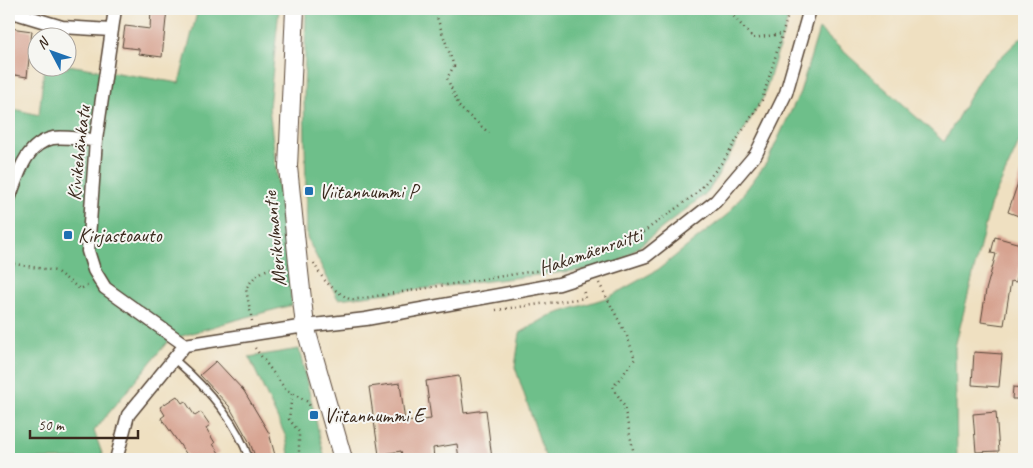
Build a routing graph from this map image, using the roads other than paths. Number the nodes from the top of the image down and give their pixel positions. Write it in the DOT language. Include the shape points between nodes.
graph roads {
  1 [pos="114,9"];
  2 [pos="295,9"];
  3 [pos="810,9"];
  4 [pos="9,11"];
  5 [pos="111,30"];
  6 [pos="96,140"];
  7 [pos="9,199"];
  8 [pos="305,326"];
  9 [pos="186,344"];
  10 [pos="174,359"];
  11 [pos="118,459"];
  12 [pos="249,459"];
  13 [pos="344,459"];
  1 -- 5 [label="street, Kivikehänkatu"];
  2 -- 8 [label="street, Merikulmantie" via="288,167"];
  3 -- 8 [label="street, Hakamäenraitti" via="786,93 756,154 716,201 646,256 559,284 366,319"];
  4 -- 5 [label="street" via="62,27"];
  5 -- 6 [label="street, Kivikehänkatu"];
  6 -- 7 [label="street" via="53,138 33,147 21,167"];
  6 -- 9 [label="street, Kivikehänkatu" via="88,251 94,270 105,288"];
  8 -- 9 [label="street"];
  8 -- 13 [label="street, Merikulmantie"];
  9 -- 10 [label="street"];
  10 -- 11 [label="street" via="128,414"];
  10 -- 12 [label="lane" via="223,411 244,443"];
}
